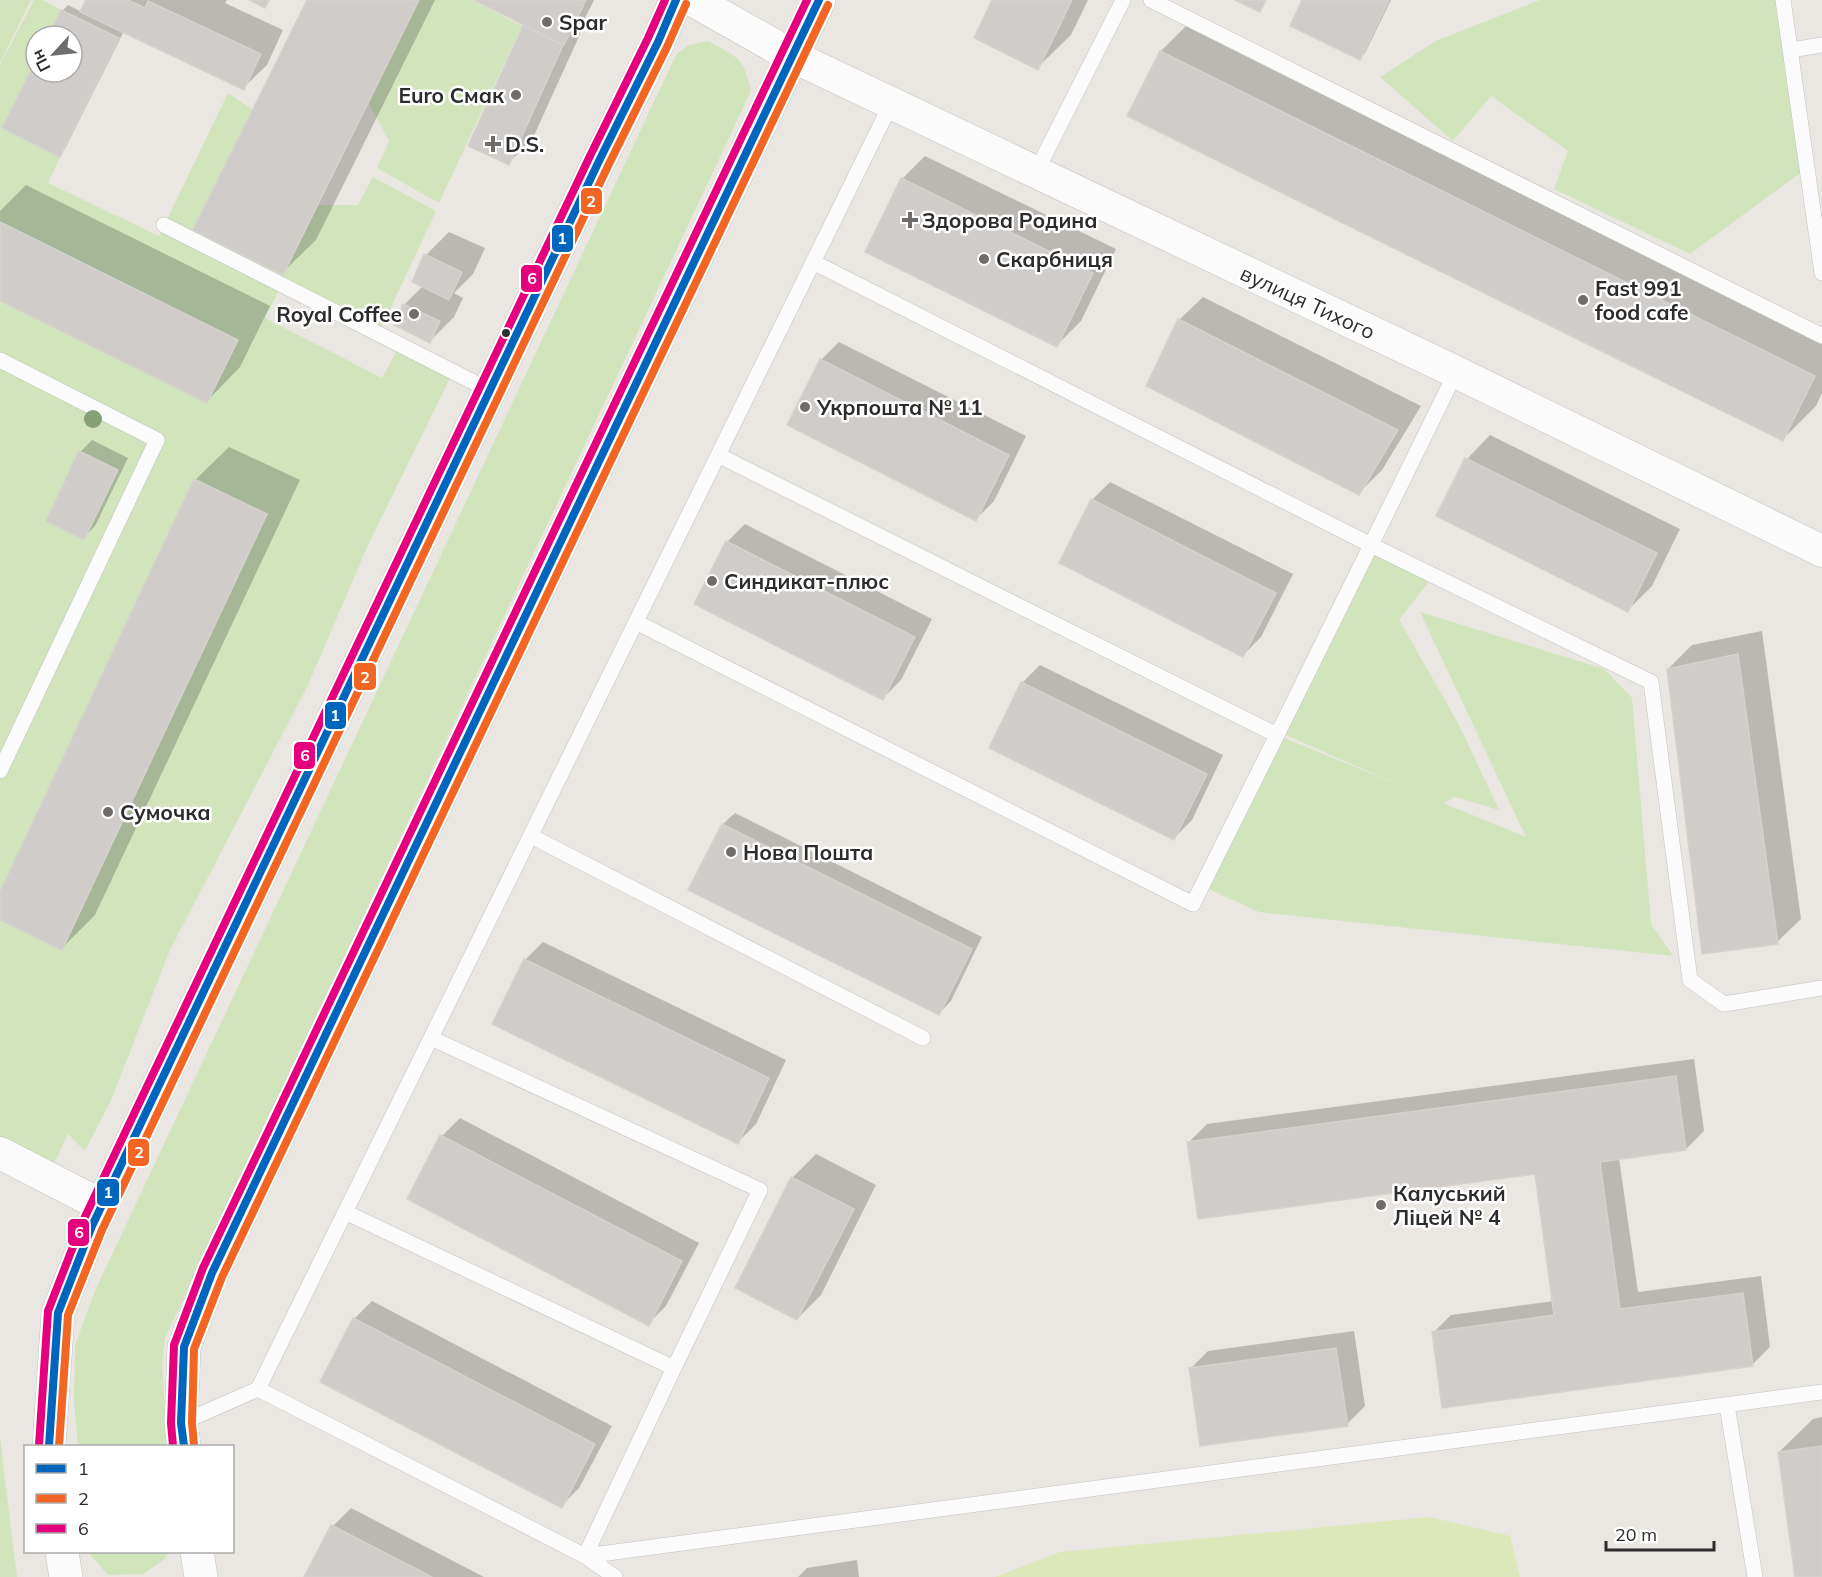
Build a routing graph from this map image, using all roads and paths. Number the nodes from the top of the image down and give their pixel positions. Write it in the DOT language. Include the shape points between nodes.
graph roads {
  1 [pos="676,0"];
  2 [pos="693,0"];
  3 [pos="819,0"];
  4 [pos="1123,0"];
  5 [pos="1151,0"];
  6 [pos="1783,0"];
  7 [pos="1822,45"];
  8 [pos="1791,50"];
  9 [pos="792,56"];
  10 [pos="892,102"];
  11 [pos="1036,172"];
  12 [pos="164,225"];
  13 [pos="813,262"];
  14 [pos="1822,273"];
  15 [pos="1822,336"];
  16 [pos="0,360"];
  17 [pos="1456,372"];
  18 [pos="489,390"];
  19 [pos="718,455"];
  20 [pos="1371,545"];
  21 [pos="1822,551"];
  22 [pos="636,622"];
  23 [pos="1277,735"];
  24 [pos="0,771"];
  25 [pos="531,836"];
  26 [pos="1822,988"];
  27 [pos="431,1038"];
  28 [pos="923,1038"];
  29 [pos="0,1153"];
  30 [pos="102,1205"];
  31 [pos="345,1212"];
  32 [pos="674,1368"];
  33 [pos="258,1389"];
  34 [pos="1822,1392"];
  35 [pos="1727,1404"];
  36 [pos="183,1435"];
  37 [pos="49,1445"];
  38 [pos="62,1553"];
  39 [pos="197,1553"];
  40 [pos="585,1556"];
  41 [pos="66,1577"];
  42 [pos="201,1577"];
  43 [pos="615,1577"];
  44 [pos="1755,1577"];
  1 -- 18 [label="street"];
  2 -- 9 [label="street"];
  3 -- 9 [label="street"];
  4 -- 11 [label="lane"];
  5 -- 15 [label="lane"];
  6 -- 8 [label="lane"];
  7 -- 8 [label="lane"];
  8 -- 14 [label="lane"];
  9 -- 10 [label="street, вулиця Тихого"];
  9 -- 36 [label="street" via="212,1273 184,1347"];
  10 -- 11 [label="street, вулиця Тихого"];
  10 -- 13 [label="lane"];
  11 -- 17 [label="street, вулиця Тихого"];
  12 -- 18 [label="lane"];
  13 -- 19 [label="lane"];
  13 -- 20 [label="lane"];
  16 -- 24 [label="lane" via="157,440"];
  17 -- 20 [label="lane"];
  17 -- 21 [label="street, вулиця Тихого"];
  18 -- 30 [label="street"];
  19 -- 22 [label="lane"];
  19 -- 23 [label="lane"];
  20 -- 23 [label="lane"];
  20 -- 26 [label="lane" via="1651,682 1690,980 1724,1004"];
  22 -- 23 [label="lane" via="1193,904"];
  22 -- 25 [label="lane"];
  25 -- 27 [label="lane"];
  25 -- 28 [label="lane"];
  27 -- 31 [label="lane"];
  27 -- 32 [label="lane" via="760,1190"];
  29 -- 30 [label="street"];
  30 -- 37 [label="street" via="58,1313"];
  31 -- 32 [label="lane"];
  31 -- 33 [label="lane"];
  32 -- 40 [label="lane"];
  33 -- 36 [label="lane"];
  33 -- 40 [label="lane"];
  34 -- 35 [label="lane"];
  35 -- 40 [label="lane"];
  35 -- 44 [label="lane"];
  38 -- 41 [label="street"];
  39 -- 42 [label="street"];
  40 -- 43 [label="lane"];
}
